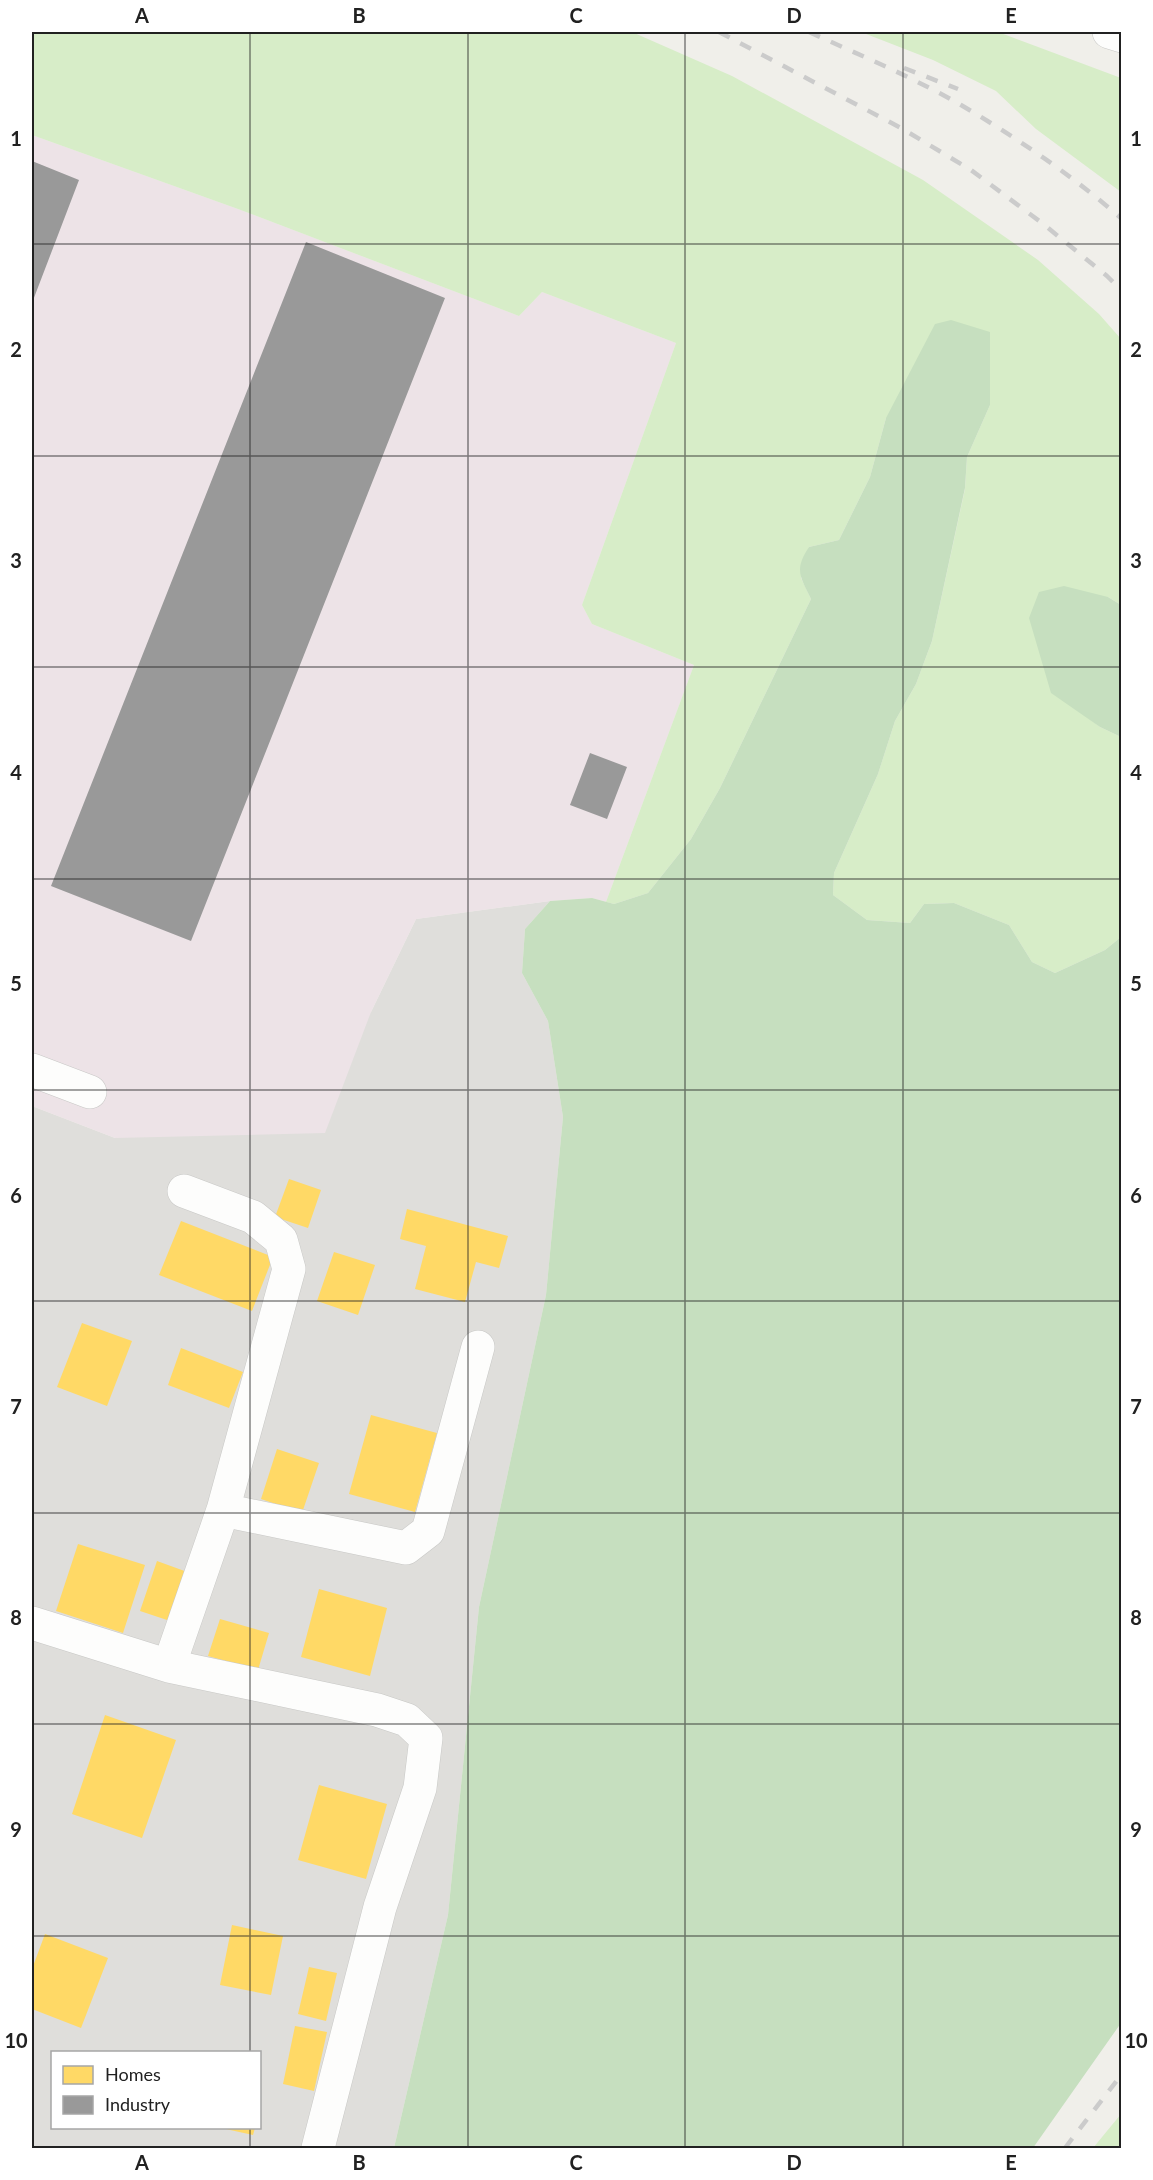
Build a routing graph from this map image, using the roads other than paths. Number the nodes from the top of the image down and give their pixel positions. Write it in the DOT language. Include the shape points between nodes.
graph roads {
  1 [pos="1109,32"];
  2 [pos="1122,36"];
  3 [pos="32,1070"];
  4 [pos="90,1092"];
  5 [pos="184,1191"];
  6 [pos="478,1347"];
  7 [pos="223,1510"];
  8 [pos="32,1623"];
  9 [pos="169,1666"];
  10 [pos="318,2148"];
  1 -- 2 [label="street"];
  3 -- 4 [label="street"];
  5 -- 7 [label="street" via="252,1216 281,1240 289,1269"];
  6 -- 7 [label="street" via="428,1531 406,1548"];
  7 -- 9 [label="street"];
  8 -- 9 [label="street"];
  9 -- 10 [label="street" via="377,1710 407,1720 426,1738 420,1788 380,1907"];
}
